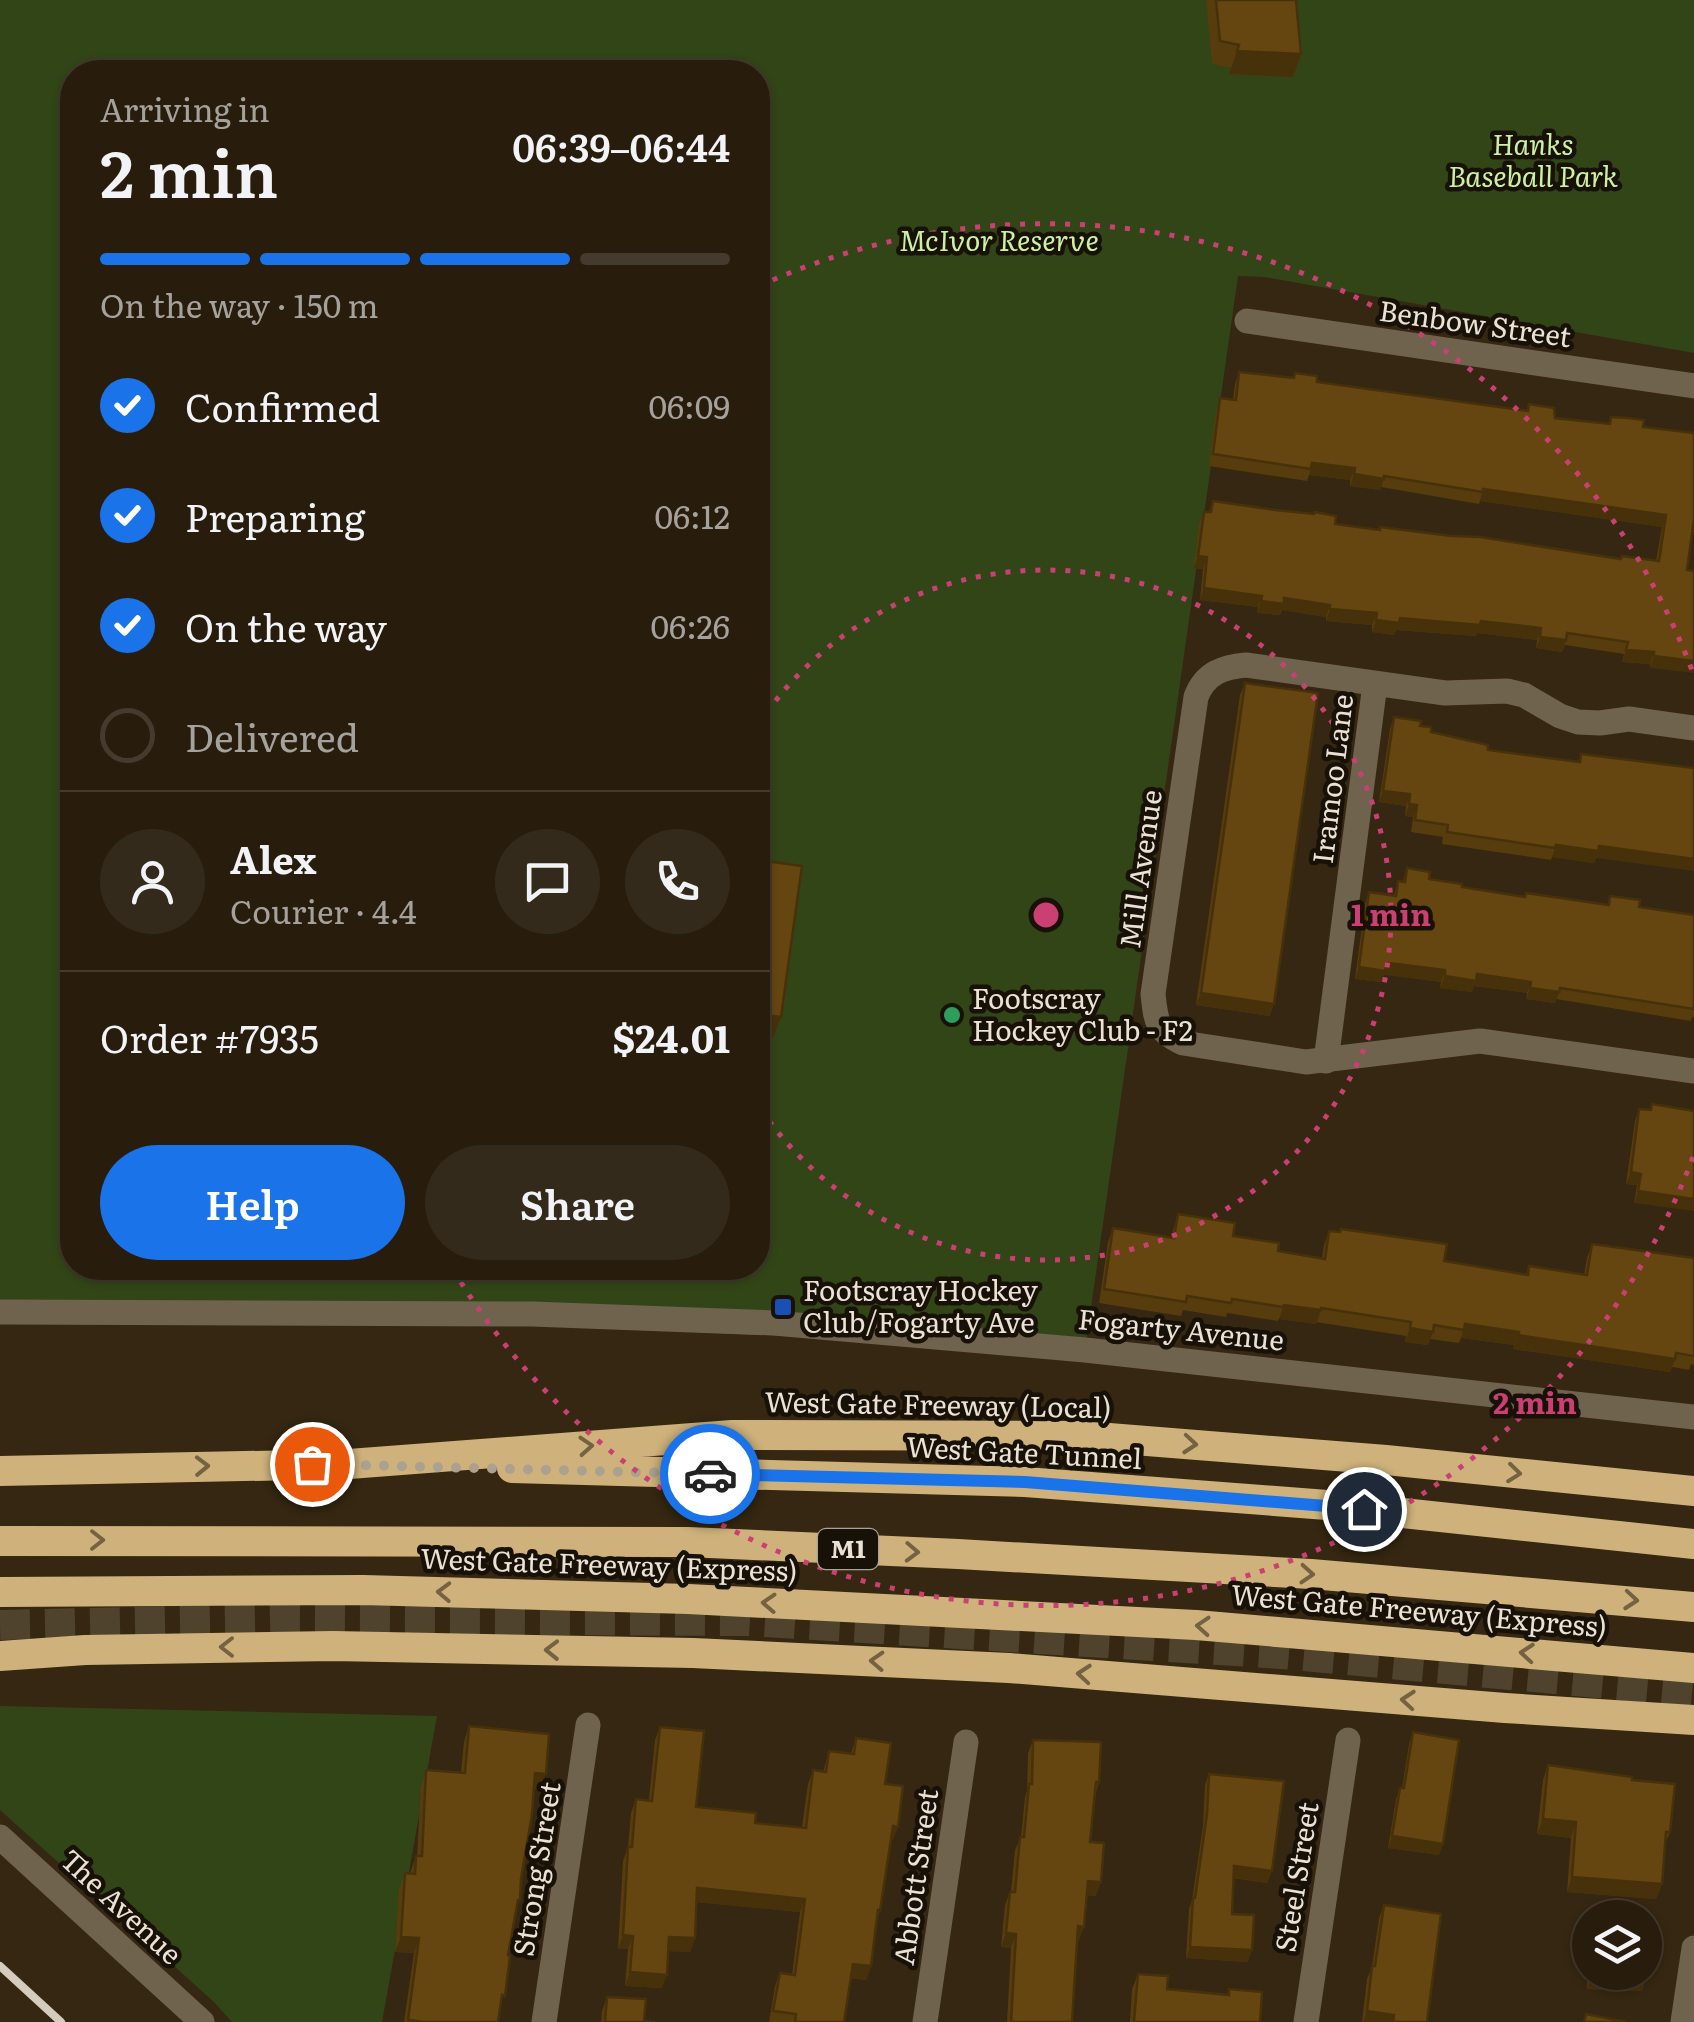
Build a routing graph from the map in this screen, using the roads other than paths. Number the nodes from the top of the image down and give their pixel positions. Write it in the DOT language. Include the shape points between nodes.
graph roads {
  1 [pos="1246,320"];
  2 [pos="1694,386"];
  3 [pos="1376,684"];
  4 [pos="1694,728"];
  5 [pos="1326,1060"];
  6 [pos="1694,1071"];
  7 [pos="0,1312"];
  8 [pos="1694,1417"];
  9 [pos="349,1464"];
  10 [pos="0,1471"];
  11 [pos="1694,1492"];
  12 [pos="0,1541"];
  13 [pos="1694,1544"];
  14 [pos="0,1592"];
  15 [pos="1694,1607"];
  16 [pos="0,1656"];
  17 [pos="1694,1668"];
  18 [pos="1694,1724"];
  19 [pos="588,1726"];
  20 [pos="1348,1740"];
  21 [pos="966,1742"];
  22 [pos="0,1837"];
  23 [pos="1694,1948"];
  24 [pos="202,2022"];
  25 [pos="544,2022"];
  26 [pos="924,2022"];
  27 [pos="1306,2022"];
  28 [pos="1683,2022"];
  1 -- 2 [label="street, Benbow Street"];
  3 -- 4 [label="street, Mill Avenue" via="1445,693 1507,691 1578,722 1630,719"];
  3 -- 5 [label="street, Iramoo Lane"];
  3 -- 5 [label="street, Mill Avenue" via="1246,665 1227,667 1201,684 1153,994 1156,1021 1184,1043"];
  5 -- 6 [label="street, Mill Avenue" via="1480,1042"];
  7 -- 8 [label="street, Fogarty Avenue" via="532,1314 774,1323 1071,1348"];
  10 -- 9 [label="highway, West Gate Freeway (Local), one-way"];
  9 -- 11 [label="highway, West Gate Freeway (Local), one-way" via="732,1435 1084,1436"];
  9 -- 13 [label="highway, West Gate Tunnel" via="1025,1482"];
  12 -- 15 [label="highway, West Gate Freeway (Express) / M1, one-way" via="688,1542 1311,1574"];
  17 -- 14 [label="highway, West Gate Freeway (Express) / M1, one-way" via="1196,1625 688,1599 363,1590"];
  18 -- 16 [label="highway, one-way" via="1009,1668 693,1652 333,1646"];
  19 -- 25 [label="street, Strong Street"];
  20 -- 27 [label="street, Steel Street"];
  21 -- 26 [label="street, Abbott Street"];
  22 -- 24 [label="street, The Avenue"];
  23 -- 28 [label="street"];
}
